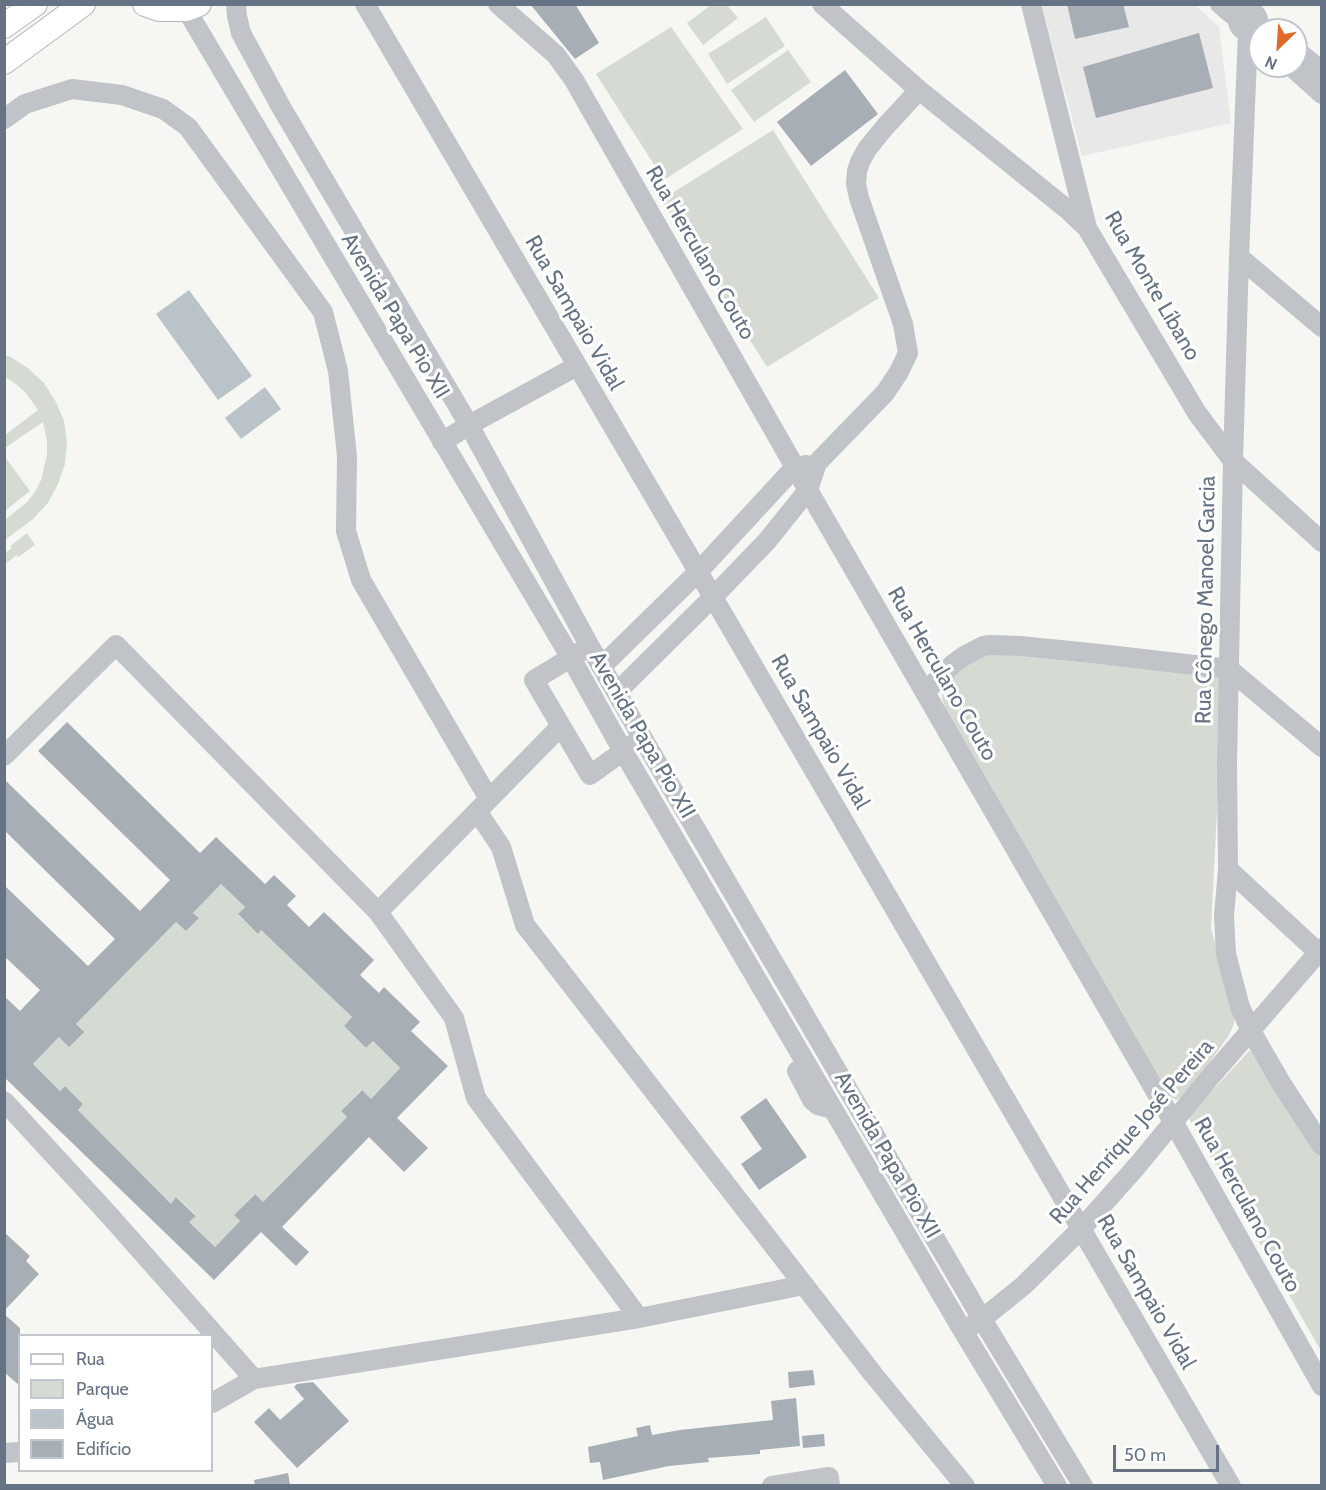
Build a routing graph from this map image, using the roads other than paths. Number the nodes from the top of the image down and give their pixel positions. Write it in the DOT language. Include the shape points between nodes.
graph roads {
  1 [pos="35,4"];
  2 [pos="83,4"];
  3 [pos="145,4"];
  4 [pos="236,4"];
  5 [pos="365,4"];
  6 [pos="498,4"];
  7 [pos="822,4"];
  8 [pos="1031,4"];
  9 [pos="1220,4"];
  10 [pos="193,7"];
  11 [pos="1248,18"];
  12 [pos="4,26"];
  13 [pos="5,60"];
  14 [pos="1308,60"];
  15 [pos="1322,71"];
  16 [pos="1249,78"];
  17 [pos="1304,78"];
  18 [pos="919,90"];
  19 [pos="1322,94"];
  20 [pos="4,119"];
  21 [pos="1087,228"];
  22 [pos="1239,257"];
  23 [pos="1322,327"];
  24 [pos="577,366"];
  25 [pos="469,425"];
  26 [pos="442,442"];
  27 [pos="1233,461"];
  28 [pos="817,463"];
  29 [pos="795,467"];
  30 [pos="808,490"];
  31 [pos="1322,542"];
  32 [pos="698,573"];
  33 [pos="713,597"];
  34 [pos="590,645"];
  35 [pos="571,658"];
  36 [pos="602,666"];
  37 [pos="1228,669"];
  38 [pos="617,692"];
  39 [pos="925,692"];
  40 [pos="561,726"];
  41 [pos="642,737"];
  42 [pos="1322,747"];
  43 [pos="623,751"];
  44 [pos="4,756"];
  45 [pos="483,805"];
  46 [pos="1228,869"];
  47 [pos="378,912"];
  48 [pos="756,932"];
  49 [pos="736,943"];
  50 [pos="1320,952"];
  51 [pos="1251,1031"];
  52 [pos="4,1101"];
  53 [pos="1174,1123"];
  54 [pos="877,1139"];
  55 [pos="1322,1146"];
  56 [pos="857,1150"];
  57 [pos="1081,1229"];
  58 [pos="804,1285"];
  59 [pos="639,1318"];
  60 [pos="982,1319"];
  61 [pos="963,1331"];
  62 [pos="254,1379"];
  63 [pos="1322,1386"];
  64 [pos="213,1402"];
  65 [pos="772,1485"];
  66 [pos="830,1485"];
  67 [pos="965,1485"];
  68 [pos="1057,1485"];
  69 [pos="1083,1485"];
  70 [pos="1231,1485"];
  1 -- 12 [label="main road"];
  2 -- 13 [label="main road"];
  3 -- 10 [label="main road" via="159,9"];
  4 -- 25 [label="street, Avenida Papa Pio XII" via="241,33 280,107"];
  5 -- 24 [label="street, Rua Sampaio Vidal"];
  6 -- 29 [label="street, Rua Herculano Couto" via="556,56 574,80"];
  7 -- 18 [label="street"];
  8 -- 21 [label="street, Rua Monte Líbano"];
  9 -- 11 [label="street"];
  10 -- 26 [label="street, Avenida Papa Pio XII"];
  14 -- 15 [label="street"];
  16 -- 22 [label="street, Rua Cônego Manoel Garcia"];
  17 -- 19 [label="street"];
  18 -- 21 [label="street"];
  18 -- 28 [label="street" via="867,149 856,171 859,198 903,324 908,352 885,393"];
  20 -- 45 [label="street" via="25,104 72,88 122,95 163,109 188,127 323,312 338,371 347,456 346,531 360,580"];
  21 -- 27 [label="street, Rua Monte Líbano" via="1197,413"];
  22 -- 23 [label="street"];
  22 -- 27 [label="street, Rua Cônego Manoel Garcia"];
  24 -- 25 [label="street"];
  24 -- 32 [label="street, Rua Sampaio Vidal"];
  25 -- 26 [label="street"];
  25 -- 34 [label="street, Avenida Papa Pio XII"];
  26 -- 35 [label="street, Avenida Papa Pio XII"];
  27 -- 31 [label="street, Rua Monte Líbano"];
  27 -- 37 [label="street, Rua Cônego Manoel Garcia"];
  28 -- 29 [label="street"];
  28 -- 30 [label="street"];
  29 -- 30 [label="street, Rua Herculano Couto"];
  29 -- 32 [label="street"];
  30 -- 33 [label="street" via="767,541"];
  30 -- 39 [label="street, Rua Herculano Couto"];
  32 -- 33 [label="street, Rua Sampaio Vidal"];
  32 -- 36 [label="street"];
  33 -- 38 [label="street"];
  33 -- 57 [label="street, Rua Sampaio Vidal"];
  34 -- 35 [label="street"];
  34 -- 36 [label="street, Avenida Papa Pio XII"];
  35 -- 40 [label="street" via="534,680"];
  35 -- 43 [label="street, Avenida Papa Pio XII"];
  36 -- 38 [label="street, Avenida Papa Pio XII"];
  37 -- 39 [label="street" via="990,645 964,656"];
  37 -- 42 [label="street"];
  37 -- 46 [label="street, Rua Cônego Manoel Garcia"];
  38 -- 41 [label="street, Avenida Papa Pio XII"];
  39 -- 53 [label="street, Rua Herculano Couto"];
  40 -- 43 [label="street" via="590,775"];
  40 -- 45 [label="street"];
  41 -- 43 [label="street"];
  41 -- 48 [label="street, Avenida Papa Pio XII"];
  43 -- 49 [label="street, Avenida Papa Pio XII"];
  44 -- 47 [label="street" via="116,645"];
  45 -- 47 [label="street"];
  45 -- 58 [label="street" via="501,847 525,925"];
  46 -- 50 [label="street"];
  46 -- 51 [label="street, Rua Cônego Manoel Garcia" via="1226,954 1240,1007"];
  47 -- 59 [label="street" via="454,1018 476,1098"];
  48 -- 49 [label="street"];
  48 -- 54 [label="street, Avenida Papa Pio XII"];
  49 -- 56 [label="street, Avenida Papa Pio XII"];
  50 -- 51 [label="street, Rua Henrique José Pereira"];
  51 -- 53 [label="street, Rua Henrique José Pereira"];
  51 -- 55 [label="street, Rua Cônego Manoel Garcia"];
  52 -- 62 [label="street"];
  53 -- 57 [label="street, Rua Henrique José Pereira"];
  53 -- 63 [label="street, Rua Herculano Couto"];
  54 -- 56 [label="street"];
  54 -- 60 [label="street, Avenida Papa Pio XII"];
  56 -- 61 [label="street, Avenida Papa Pio XII"];
  57 -- 60 [label="street, Rua Henrique José Pereira" via="1023,1286"];
  57 -- 70 [label="street, Rua Sampaio Vidal"];
  58 -- 59 [label="street"];
  58 -- 67 [label="street"];
  59 -- 62 [label="street"];
  60 -- 61 [label="street, Rua Henrique José Pereira"];
  60 -- 69 [label="street, Avenida Papa Pio XII"];
  61 -- 68 [label="street, Avenida Papa Pio XII"];
  62 -- 64 [label="street"];
  65 -- 66 [label="street" via="829,1477"];
}
